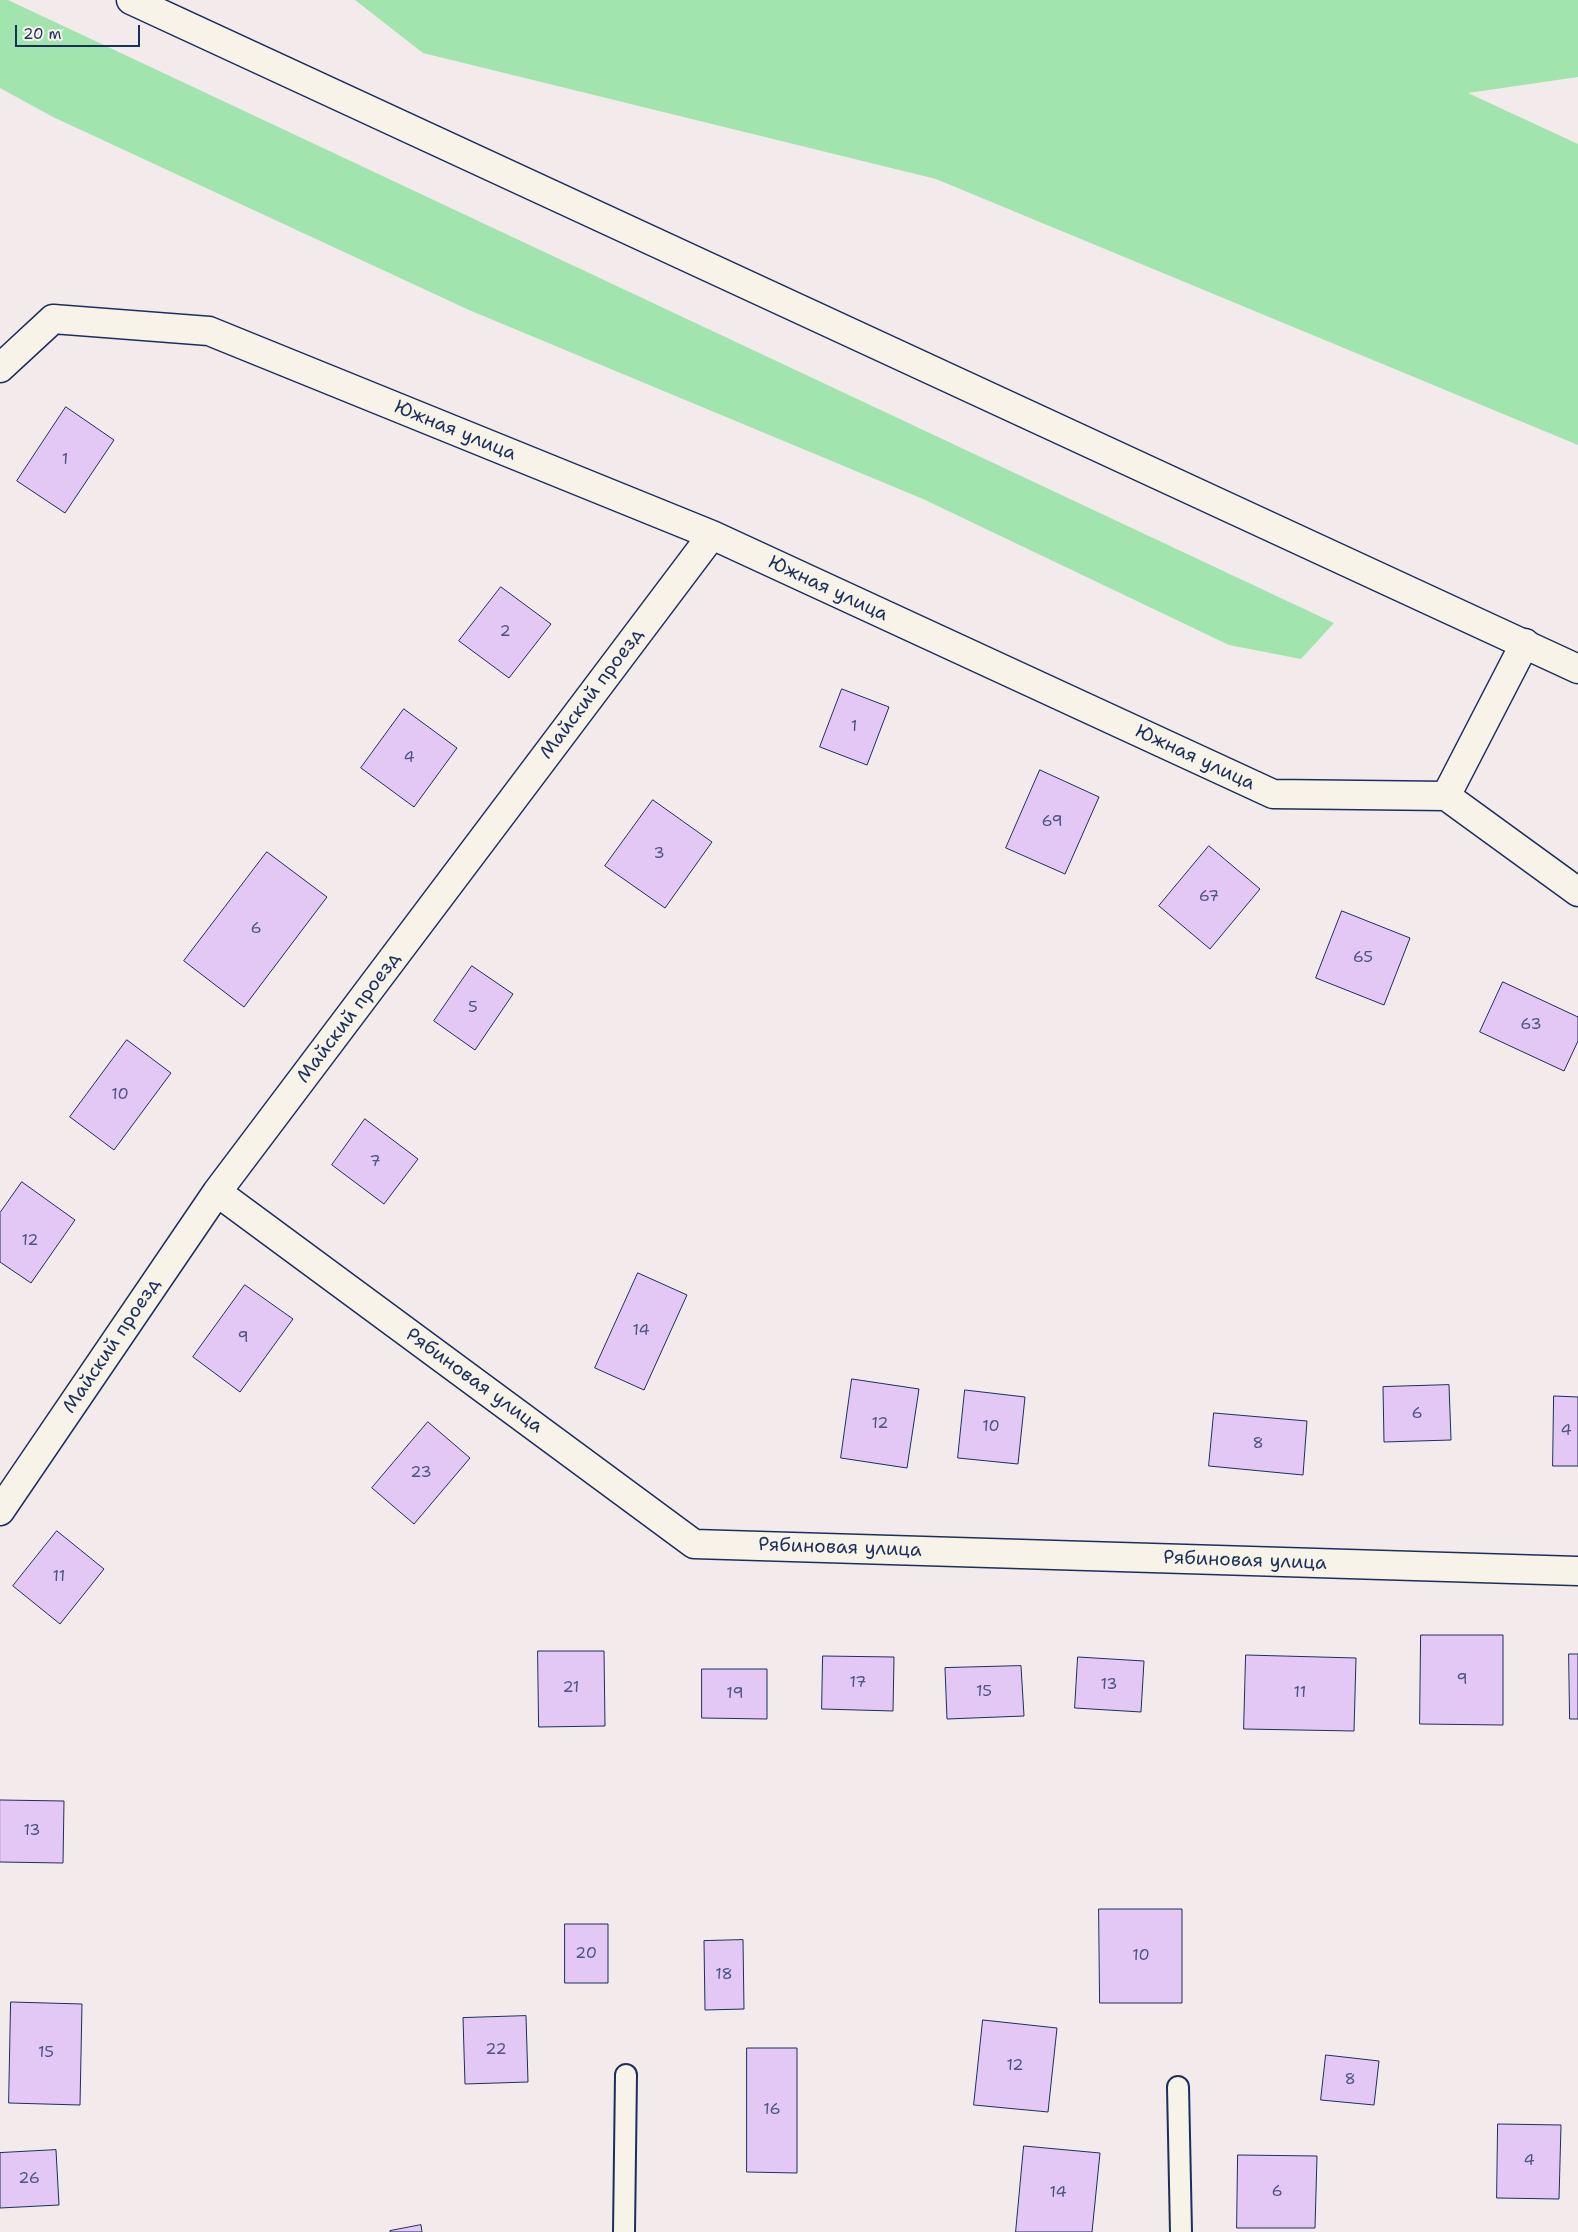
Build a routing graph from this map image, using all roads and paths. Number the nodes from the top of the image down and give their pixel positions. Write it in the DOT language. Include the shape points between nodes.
graph roads {
  1 [pos="131,0"];
  2 [pos="0,368"];
  3 [pos="712,535"];
  4 [pos="1525,643"];
  5 [pos="1578,668"];
  6 [pos="1446,796"];
  7 [pos="1578,892"];
  8 [pos="217,1192"];
  9 [pos="0,1511"];
  10 [pos="1578,1571"];
  11 [pos="626,2074"];
  12 [pos="1178,2087"];
  13 [pos="624,2232"];
  14 [pos="1181,2232"];
  1 -- 4 [label="street"];
  2 -- 3 [label="street, Южная улица" via="53,319 209,331"];
  3 -- 6 [label="street, Южная улица" via="1273,794"];
  3 -- 8 [label="street, Майский проезд"];
  4 -- 5 [label="street"];
  4 -- 6 [label="street"];
  6 -- 7 [label="street"];
  8 -- 9 [label="street, Майский проезд"];
  8 -- 10 [label="street, Рябиновая улица" via="694,1544"];
  11 -- 13 [label="lane"];
  12 -- 14 [label="lane"];
}
